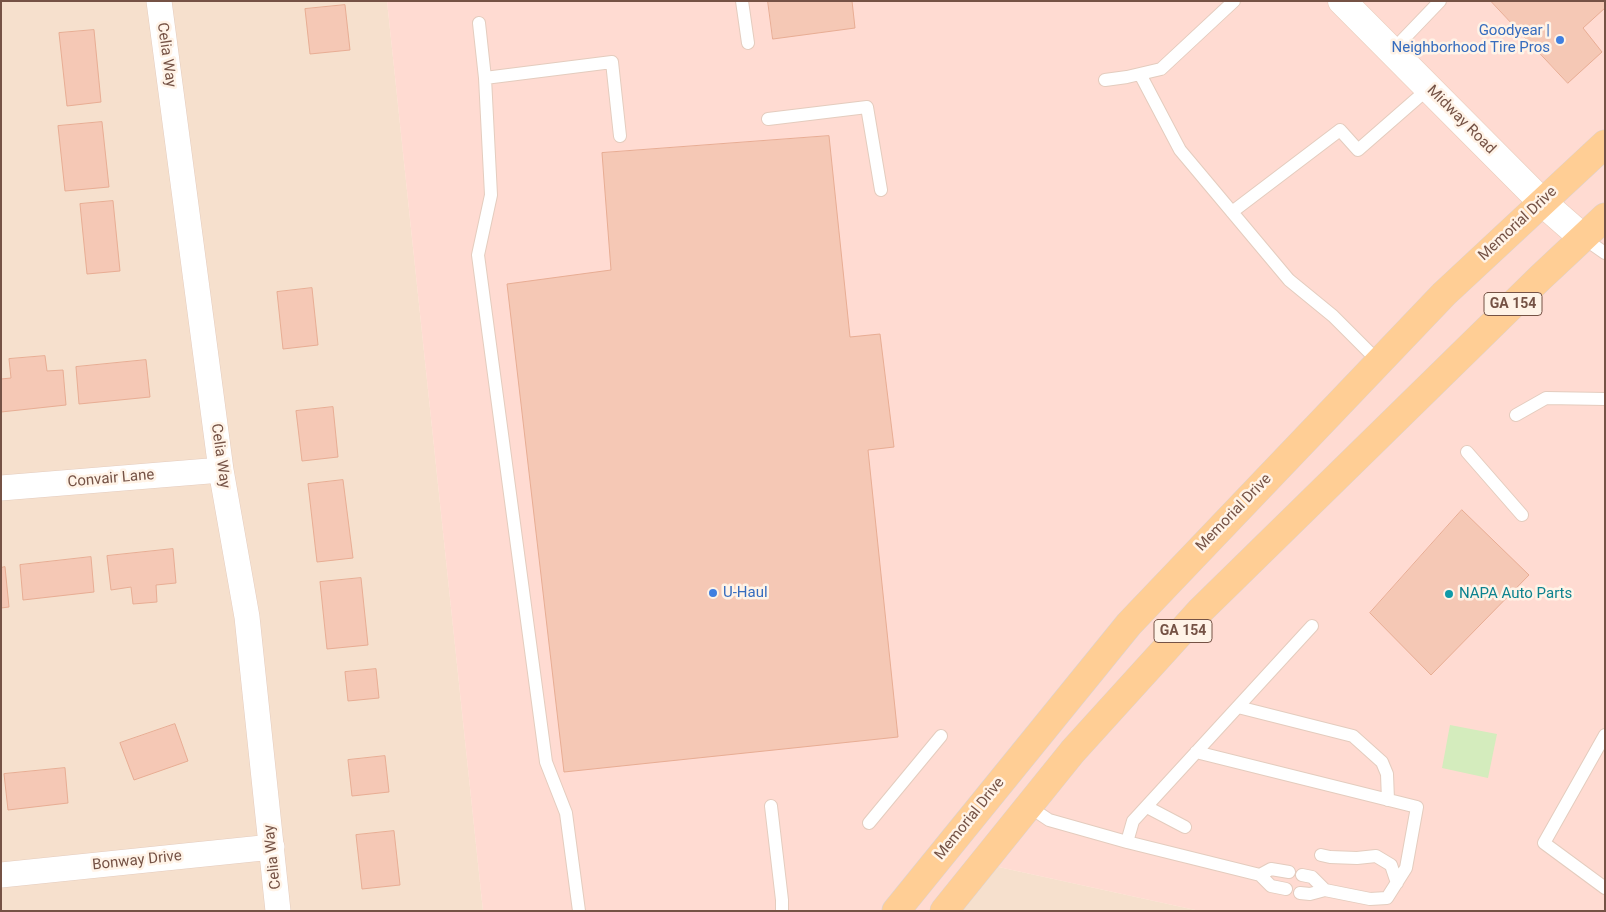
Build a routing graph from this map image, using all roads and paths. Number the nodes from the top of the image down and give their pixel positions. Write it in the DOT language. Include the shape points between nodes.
graph roads {
  1 [pos="159,1"];
  2 [pos="742,1"];
  3 [pos="1234,1"];
  4 [pos="1342,1"];
  5 [pos="1440,1"];
  6 [pos="479,23"];
  7 [pos="748,43"];
  8 [pos="1392,51"];
  9 [pos="1140,74"];
  10 [pos="485,78"];
  11 [pos="1105,80"];
  12 [pos="1429,88"];
  13 [pos="768,119"];
  14 [pos="620,136"];
  15 [pos="1605,144"];
  16 [pos="881,190"];
  17 [pos="1542,202"];
  18 [pos="1232,212"];
  19 [pos="1605,217"];
  20 [pos="1582,237"];
  21 [pos="1605,253"];
  22 [pos="1379,362"];
  23 [pos="1605,398"];
  24 [pos="1516,415"];
  25 [pos="1467,452"];
  26 [pos="221,470"];
  27 [pos="1,488"];
  28 [pos="1522,515"];
  29 [pos="1312,626"];
  30 [pos="1238,707"];
  31 [pos="1605,735"];
  32 [pos="940,736"];
  33 [pos="1196,752"];
  34 [pos="1388,800"];
  35 [pos="771,806"];
  36 [pos="1028,806"];
  37 [pos="1147,806"];
  38 [pos="869,823"];
  39 [pos="1185,827"];
  40 [pos="1127,842"];
  41 [pos="272,847"];
  42 [pos="1321,855"];
  43 [pos="1289,872"];
  44 [pos="1260,874"];
  45 [pos="1,875"];
  46 [pos="1302,875"];
  47 [pos="1397,883"];
  48 [pos="1605,888"];
  49 [pos="1286,889"];
  50 [pos="1325,890"];
  51 [pos="1300,892"];
  52 [pos="278,911"];
  53 [pos="579,911"];
  54 [pos="782,911"];
  55 [pos="896,911"];
  56 [pos="944,911"];
  1 -- 26 [label="street, Celia Way"];
  2 -- 7 [label="lane"];
  3 -- 9 [label="lane" via="1161,68"];
  4 -- 8 [label="street, Midway Road"];
  5 -- 8 [label="lane"];
  6 -- 10 [label="lane"];
  8 -- 12 [label="street, Midway Road"];
  9 -- 11 [label="lane"];
  9 -- 18 [label="lane" via="1180,150"];
  10 -- 14 [label="lane" via="612,62"];
  10 -- 53 [label="lane" via="491,195 478,255 546,762 566,813"];
  12 -- 17 [label="street, Midway Road"];
  12 -- 18 [label="lane" via="1358,150 1340,130"];
  13 -- 16 [label="lane" via="868,107"];
  15 -- 17 [label="main road, Memorial Drive / GA 154"];
  17 -- 20 [label="street, Midway Road"];
  17 -- 22 [label="main road, Memorial Drive / GA 154" via="1444,294"];
  18 -- 22 [label="lane" via="1289,280 1333,316"];
  19 -- 20 [label="main road, GA 154"];
  20 -- 21 [label="lane"];
  20 -- 36 [label="main road, GA 154" via="1201,610"];
  22 -- 55 [label="main road, Memorial Drive / GA 154" via="1129,624"];
  23 -- 24 [label="lane" via="1546,398"];
  25 -- 28 [label="lane"];
  26 -- 27 [label="street, Convair Lane"];
  26 -- 41 [label="street, Celia Way" via="247,617"];
  29 -- 30 [label="lane"];
  30 -- 33 [label="lane"];
  30 -- 34 [label="lane" via="1353,736 1382,762 1387,774"];
  31 -- 48 [label="lane" via="1544,843"];
  32 -- 38 [label="lane"];
  33 -- 34 [label="lane"];
  33 -- 37 [label="lane"];
  34 -- 47 [label="lane" via="1417,807 1406,868"];
  35 -- 54 [label="lane"];
  36 -- 40 [label="lane" via="1049,820"];
  36 -- 56 [label="main road, GA 154"];
  37 -- 39 [label="lane"];
  37 -- 40 [label="lane" via="1133,821"];
  40 -- 44 [label="lane"];
  41 -- 45 [label="street, Bonway Drive"];
  41 -- 52 [label="street, Celia Way"];
  42 -- 47 [label="lane" via="1376,856 1391,864"];
  43 -- 44 [label="lane" via="1271,869"];
  44 -- 49 [label="lane" via="1271,886"];
  46 -- 50 [label="lane" via="1312,877"];
  47 -- 50 [label="lane" via="1387,898 1370,900"];
  50 -- 51 [label="lane" via="1310,894"];
}
